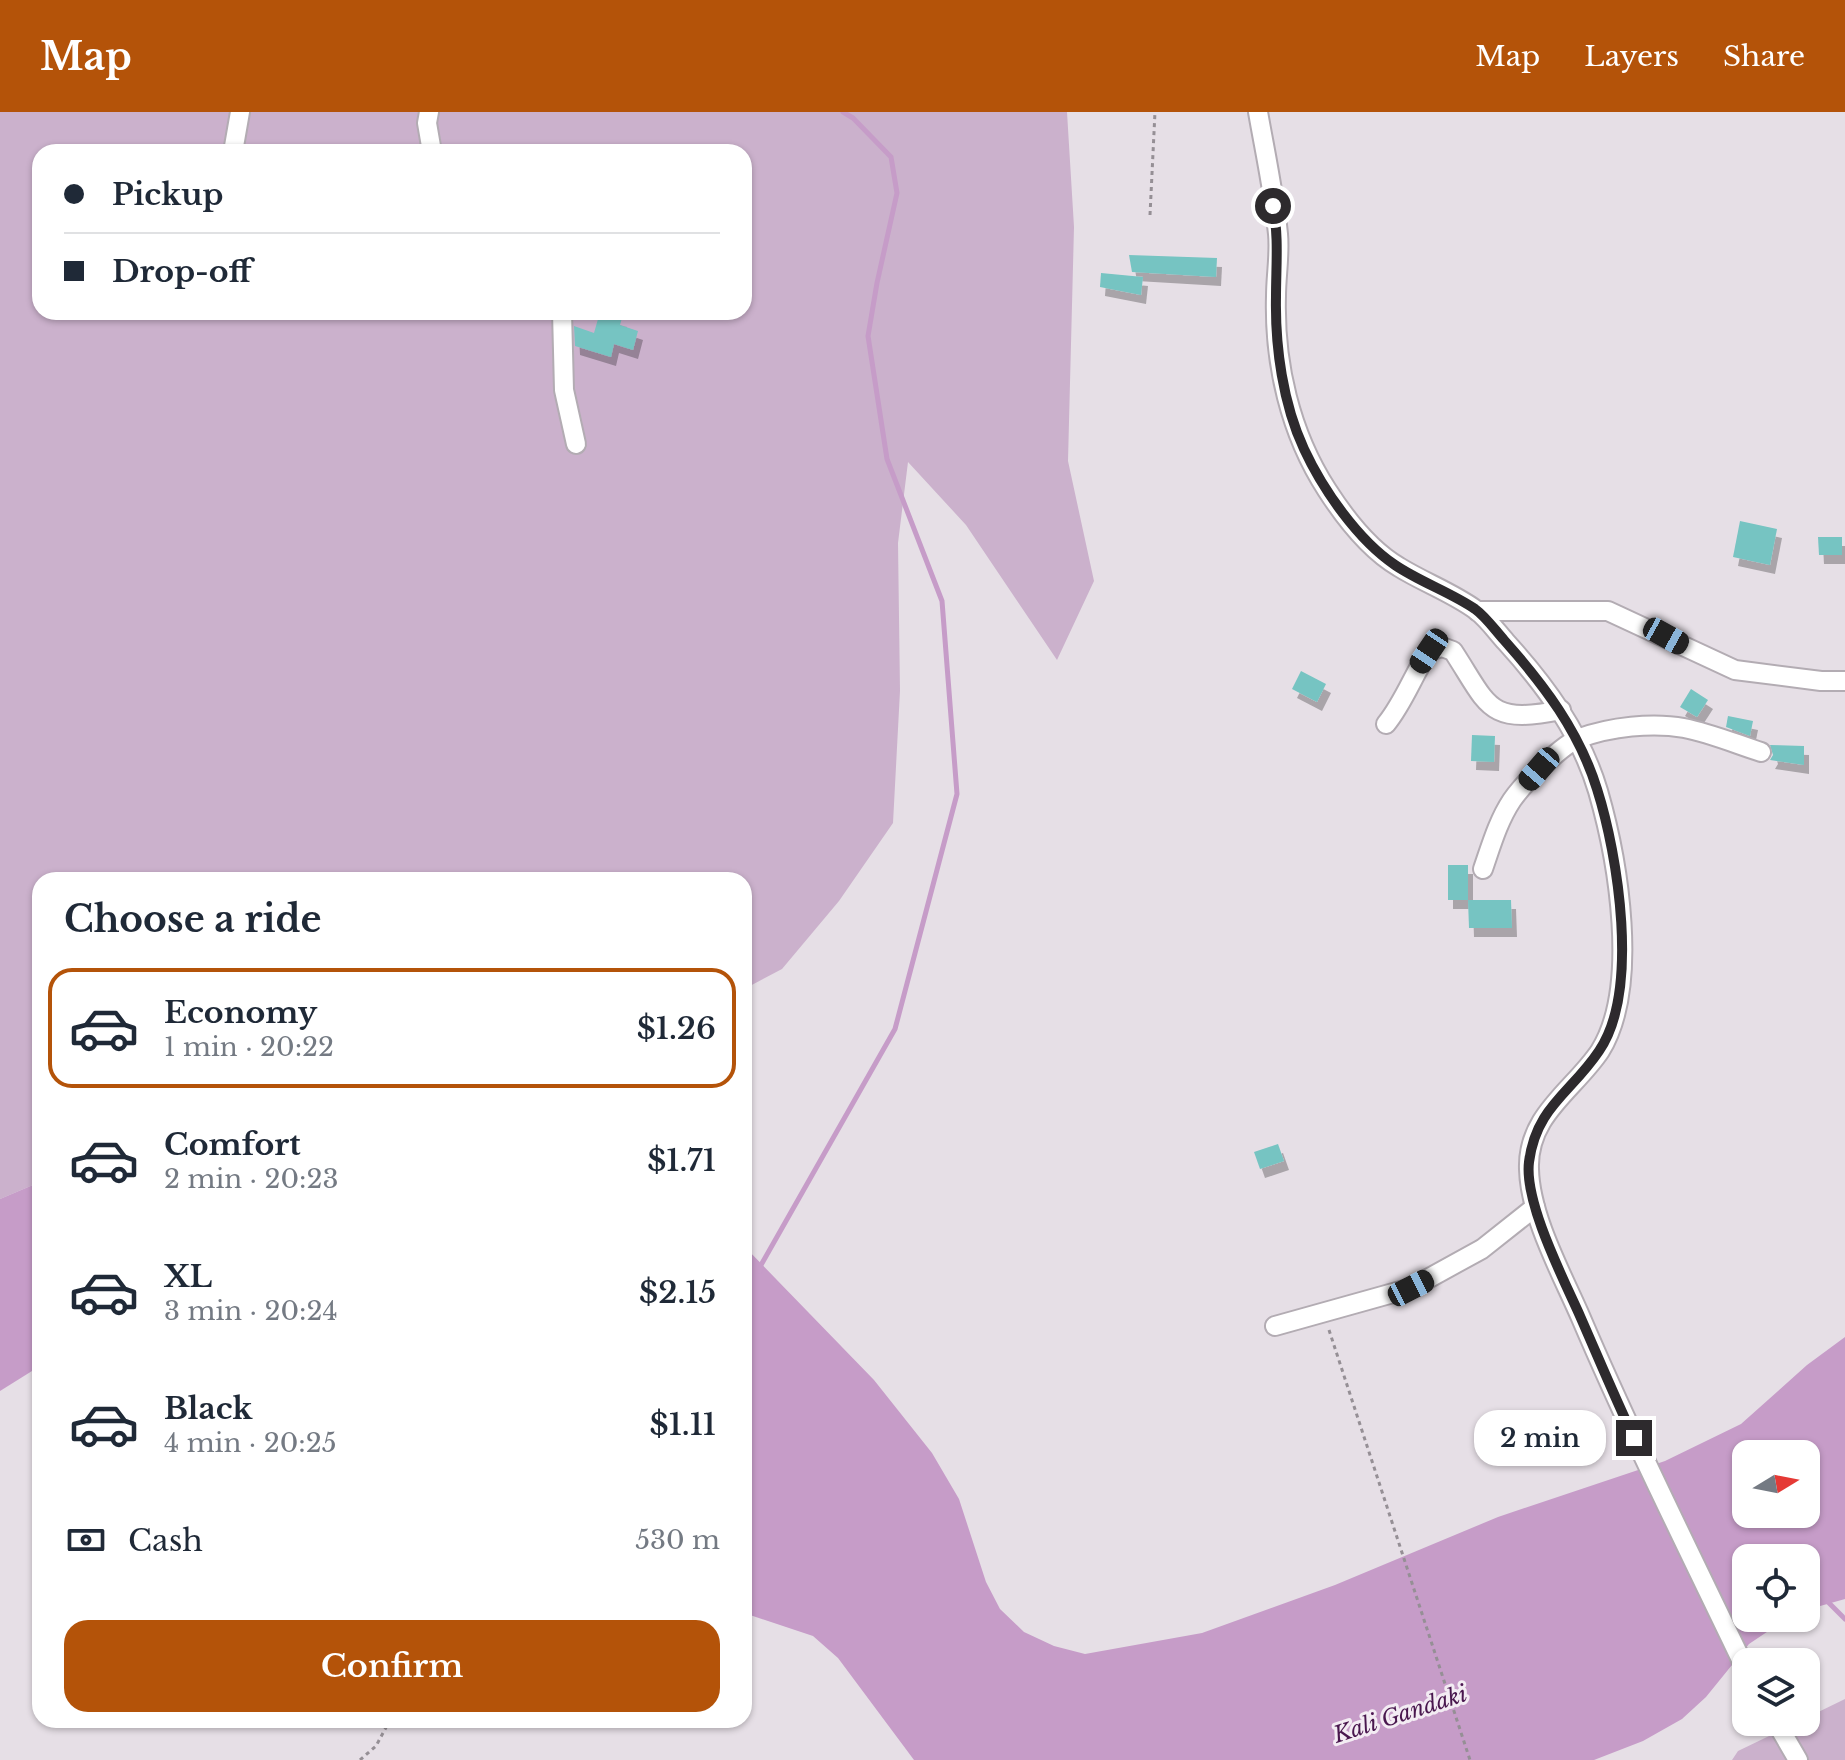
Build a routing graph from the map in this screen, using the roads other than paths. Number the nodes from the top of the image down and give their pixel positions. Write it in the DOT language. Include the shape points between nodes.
graph roads {
  1 [pos="240,112"];
  2 [pos="429,112"];
  3 [pos="1258,112"];
  4 [pos="234,144"];
  5 [pos="431,144"];
  6 [pos="562,320"];
  7 [pos="576,444"];
  8 [pos="1477,611"];
  9 [pos="1845,681"];
  10 [pos="1561,710"];
  11 [pos="1386,724"];
  12 [pos="1577,739"];
  13 [pos="1761,752"];
  14 [pos="1483,869"];
  15 [pos="1535,1207"];
  16 [pos="1275,1326"];
  17 [pos="1735,1648"];
  18 [pos="1784,1736"];
  19 [pos="1798,1760"];
  1 -- 4 [label="street"];
  2 -- 5 [label="street"];
  3 -- 8 [label="street" via="1279,237 1275,301 1281,365 1304,449 1350,523 1393,564"];
  6 -- 7 [label="street" via="564,390"];
  8 -- 9 [label="street" via="1608,611 1735,670"];
  8 -- 10 [label="street"];
  10 -- 11 [label="street" via="1532,716 1496,710 1476,691 1453,651 1442,647 1429,651"];
  10 -- 12 [label="street"];
  12 -- 13 [label="street" via="1612,730 1683,728"];
  12 -- 14 [label="street" via="1539,769 1512,800"];
  12 -- 15 [label="street" via="1597,789 1614,863 1622,916 1621,982 1600,1050 1535,1130 1528,1167"];
  15 -- 16 [label="street" via="1482,1249 1411,1288"];
  15 -- 17 [label="street" via="1621,1411"];
  18 -- 19 [label="street"];
}
